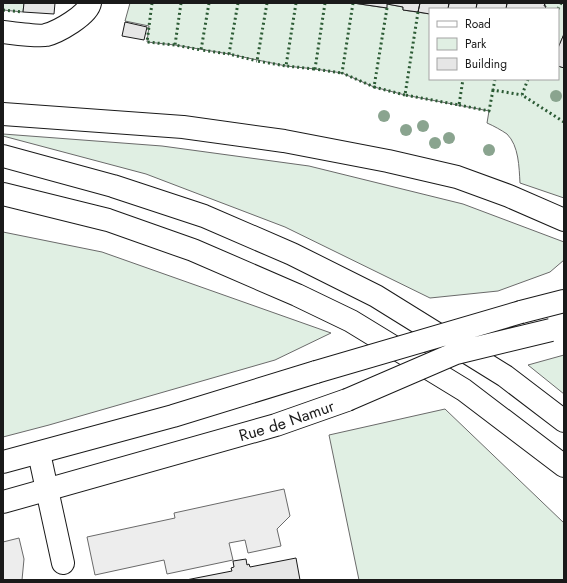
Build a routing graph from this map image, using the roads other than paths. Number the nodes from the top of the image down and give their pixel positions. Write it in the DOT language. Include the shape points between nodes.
graph roads {
  1 [pos="90,3"];
  2 [pos="3,32"];
  3 [pos="3,114"];
  4 [pos="3,156"];
  5 [pos="3,194"];
  6 [pos="564,220"];
  7 [pos="564,301"];
  8 [pos="558,328"];
  9 [pos="564,421"];
  10 [pos="39,453"];
  11 [pos="3,462"];
  12 [pos="564,466"];
  13 [pos="47,490"];
  14 [pos="3,502"];
  15 [pos="63,563"];
  1 -- 2 [label="main road" via="85,11 67,25 45,35"];
  3 -- 6 [label="main road" via="183,126 284,140 457,177"];
  4 -- 9 [label="main road" via="113,186 197,214 292,254 376,296 505,376"];
  5 -- 12 [label="main road" via="108,220 193,250 351,321 464,390"];
  7 -- 10 [label="main road, bridge"];
  8 -- 13 [label="main road, Rue de Namur, bridge" via="456,353 348,400 276,425"];
  10 -- 11 [label="main road"];
  10 -- 13 [label="main road"];
  13 -- 14 [label="main road, Rue de Namur"];
  13 -- 15 [label="main road"];
}
